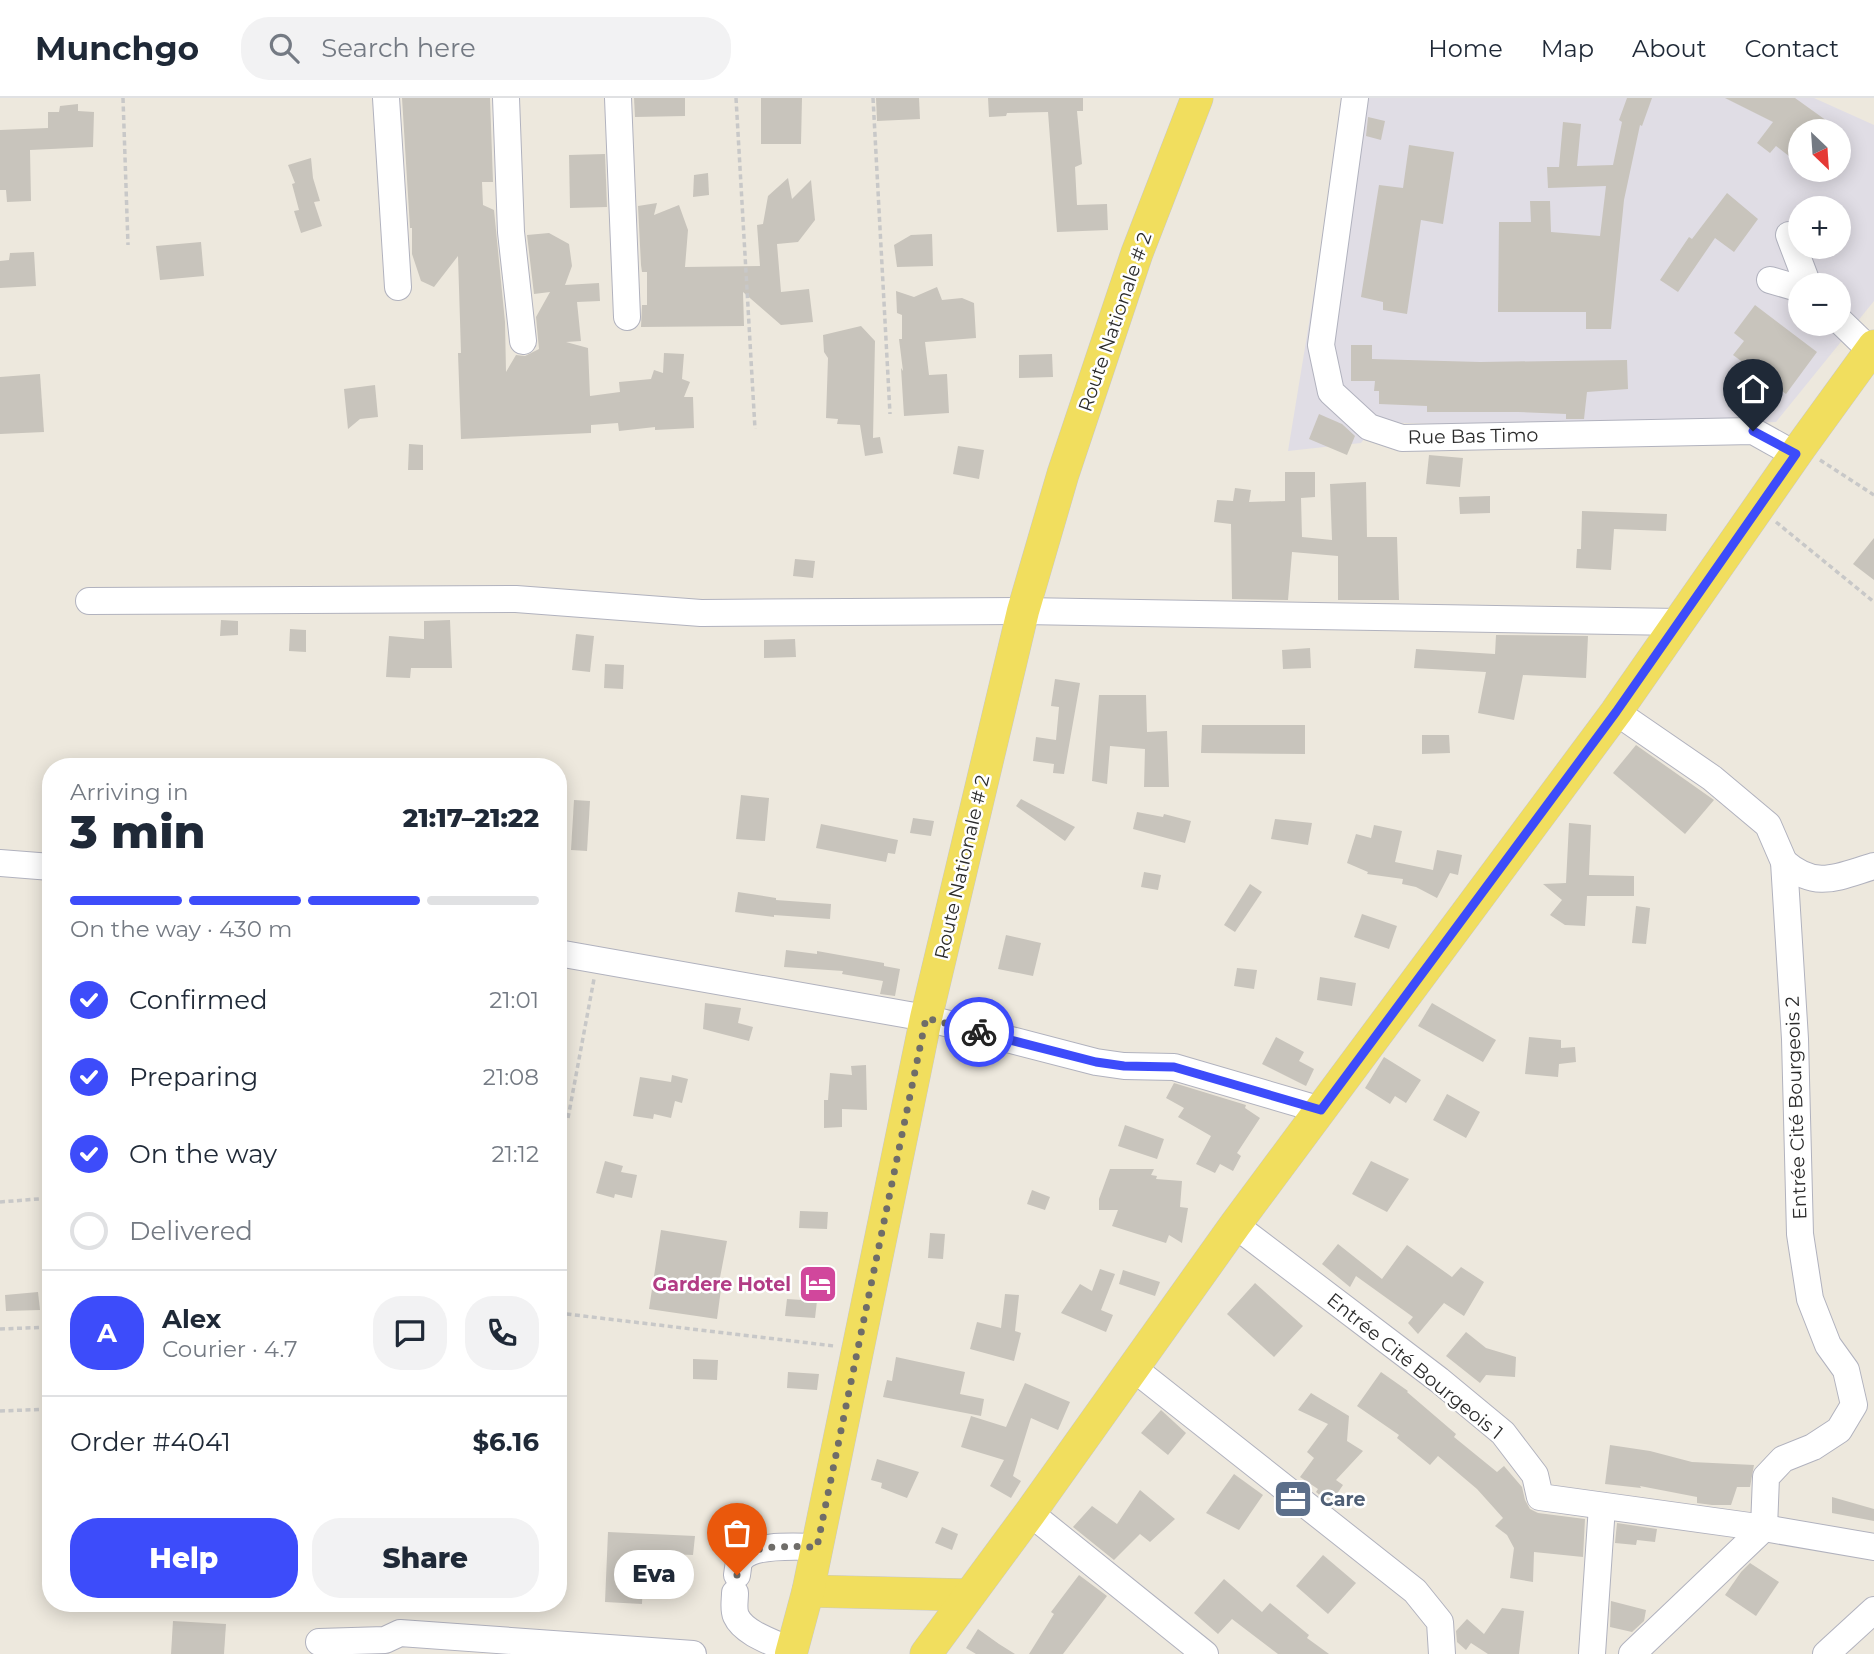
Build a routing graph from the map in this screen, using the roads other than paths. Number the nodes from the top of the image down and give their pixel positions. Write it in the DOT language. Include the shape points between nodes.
graph roads {
  1 [pos="386,98"];
  2 [pos="506,98"];
  3 [pos="618,98"];
  4 [pos="1197,98"];
  5 [pos="1354,98"];
  6 [pos="1770,280"];
  7 [pos="1788,285"];
  8 [pos="398,287"];
  9 [pos="628,317"];
  10 [pos="1851,331"];
  11 [pos="523,341"];
  12 [pos="1872,349"];
  13 [pos="1798,451"];
  14 [pos="89,601"];
  15 [pos="1023,611"];
  16 [pos="1679,622"];
  17 [pos="1616,712"];
  18 [pos="1784,862"];
  19 [pos="0,863"];
  20 [pos="42,866"];
  21 [pos="1874,866"];
  22 [pos="567,955"];
  23 [pos="926,1018"];
  24 [pos="1321,1110"];
  25 [pos="1235,1225"];
  26 [pos="1133,1368"];
  27 [pos="1602,1506"];
  28 [pos="1030,1513"];
  29 [pos="1764,1528"];
  30 [pos="817,1547"];
  31 [pos="1874,1547"];
  32 [pos="808,1591"];
  33 [pos="967,1595"];
  34 [pos="1874,1610"];
  35 [pos="385,1640"];
  36 [pos="319,1642"];
  37 [pos="792,1652"];
  38 [pos="443,1654"];
  39 [pos="693,1654"];
  40 [pos="926,1654"];
  41 [pos="1205,1654"];
  42 [pos="1442,1654"];
  43 [pos="1592,1654"];
  44 [pos="1632,1654"];
  45 [pos="1826,1654"];
  1 -- 8 [label="street"];
  2 -- 11 [label="street" via="511,232"];
  3 -- 9 [label="street"];
  4 -- 15 [label="main road, Route Nationale # 2" via="1137,253"];
  5 -- 13 [label="street, Rue Bas Timo" via="1321,345 1331,391 1369,428 1402,438 1753,431"];
  6 -- 7 [label="street"];
  10 -- 12 [label="street"];
  12 -- 13 [label="main road"];
  13 -- 16 [label="main road"];
  14 -- 15 [label="street" via="516,599 701,613"];
  15 -- 16 [label="street"];
  15 -- 23 [label="main road, Route Nationale # 2"];
  16 -- 17 [label="main road"];
  17 -- 18 [label="street, Entrée Cité Bourgeois 2" via="1712,778 1768,825"];
  17 -- 24 [label="main road"];
  18 -- 21 [label="street" via="1810,879 1824,880"];
  18 -- 29 [label="street, Entrée Cité Bourgeois 2" via="1800,1234 1810,1299 1828,1345 1846,1370 1854,1405 1839,1430 1783,1459 1766,1477"];
  19 -- 20 [label="street"];
  22 -- 23 [label="street"];
  23 -- 24 [label="street" via="1096,1062 1174,1067"];
  23 -- 30 [label="main road, Route Nationale # 2"];
  24 -- 25 [label="main road"];
  25 -- 26 [label="main road"];
  25 -- 27 [label="street, Entrée Cité Bourgeois 1" via="1503,1433 1535,1475 1540,1497"];
  26 -- 28 [label="main road"];
  26 -- 42 [label="street" via="1415,1591 1440,1622"];
  27 -- 29 [label="street, Entrée Cité Bourgeois 1"];
  27 -- 43 [label="street"];
  28 -- 33 [label="main road"];
  28 -- 41 [label="street"];
  29 -- 31 [label="street, Entrée Cité Bourgeois 1"];
  29 -- 44 [label="street"];
  30 -- 32 [label="main road, Route Nationale # 2"];
  30 -- 37 [label="street" via="757,1549 739,1561 734,1613 750,1631"];
  32 -- 33 [label="main road"];
  32 -- 37 [label="main road, Route Nationale # 2"];
  33 -- 40 [label="main road"];
  34 -- 45 [label="street"];
  35 -- 36 [label="street"];
  35 -- 38 [label="street" via="398,1651"];
  35 -- 39 [label="street" via="400,1633"];
}
